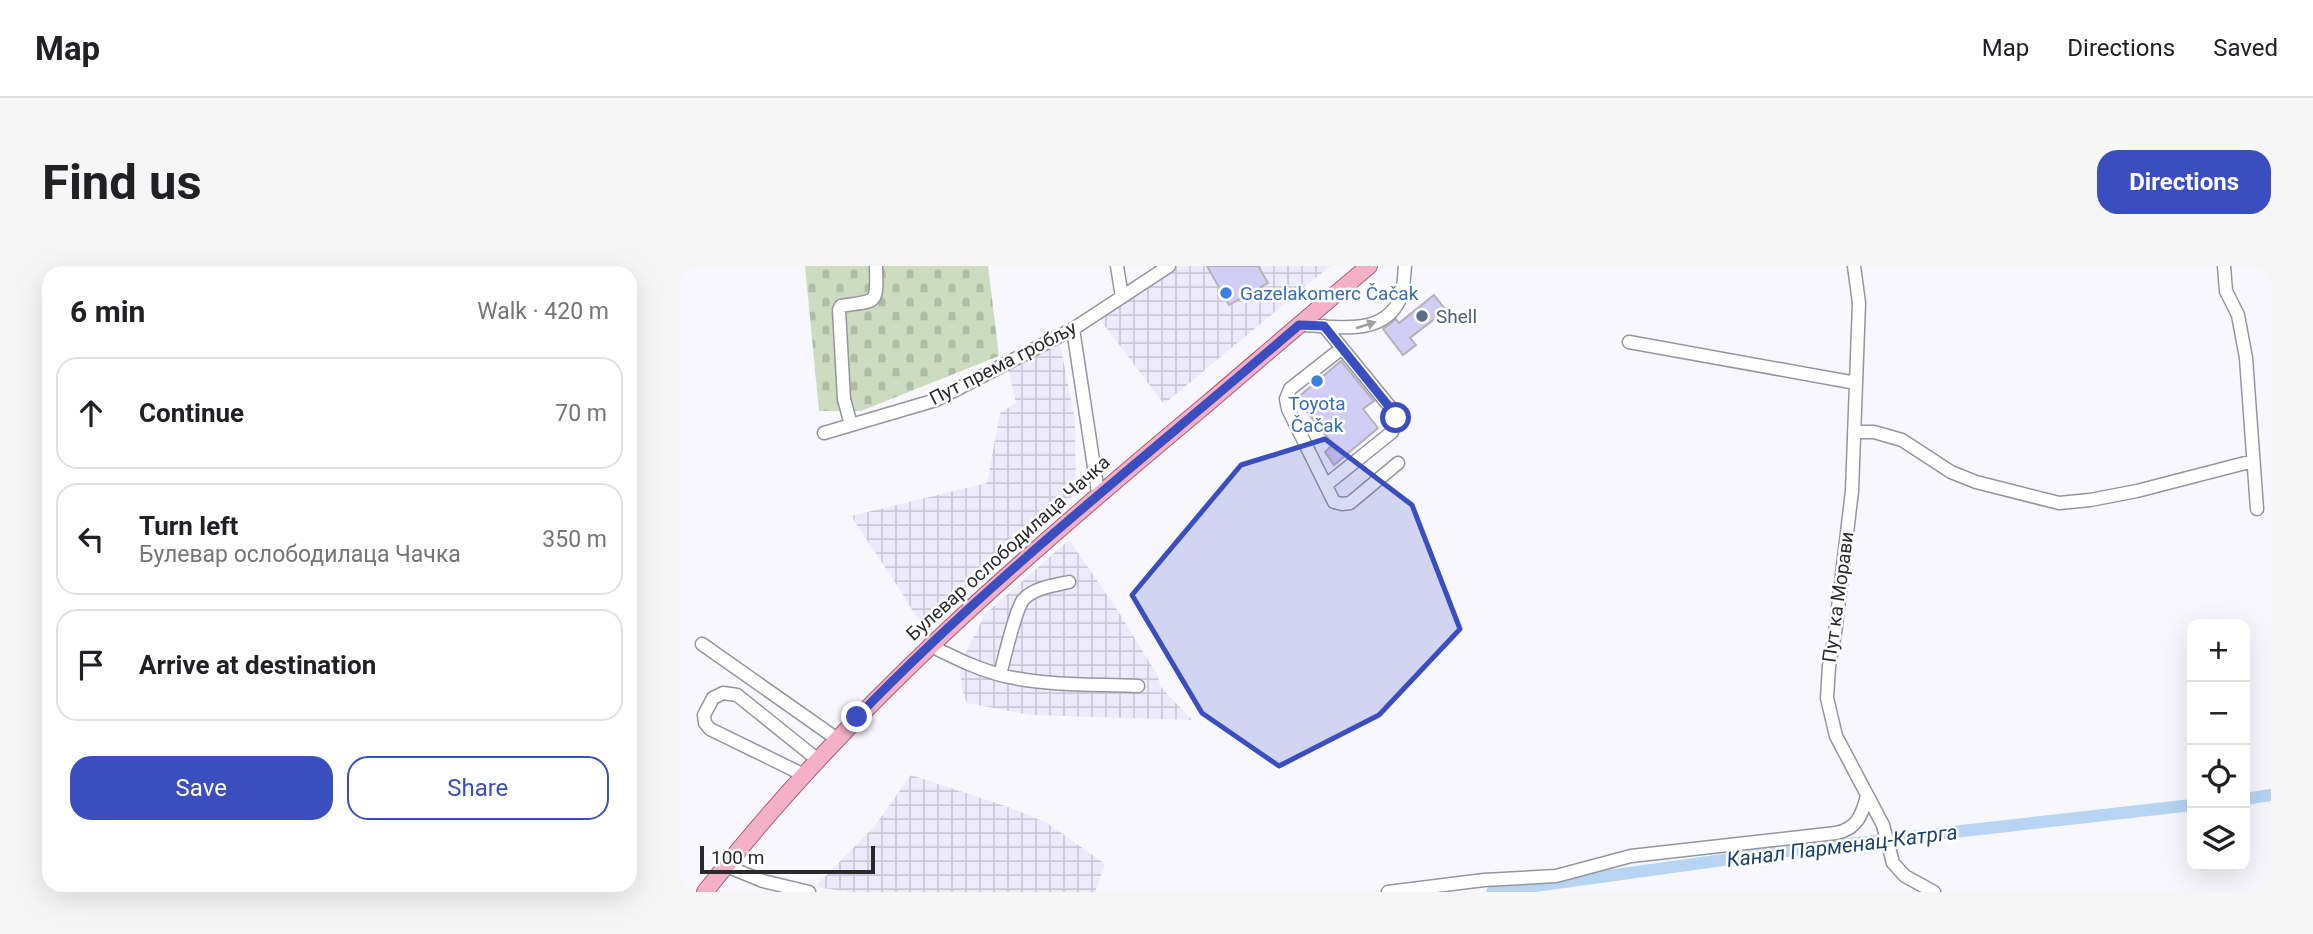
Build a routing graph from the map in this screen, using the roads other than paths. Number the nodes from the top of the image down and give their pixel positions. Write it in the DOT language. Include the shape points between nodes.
graph roads {
  1 [pos="876,266"];
  2 [pos="1117,266"];
  3 [pos="1169,266"];
  4 [pos="1369,266"];
  5 [pos="1405,266"];
  6 [pos="1854,266"];
  7 [pos="2224,266"];
  8 [pos="1122,296"];
  9 [pos="1299,325"];
  10 [pos="1324,326"];
  11 [pos="1073,329"];
  12 [pos="1629,342"];
  13 [pos="1342,348"];
  14 [pos="1856,383"];
  15 [pos="851,425"];
  16 [pos="1854,432"];
  17 [pos="824,433"];
  18 [pos="2253,461"];
  19 [pos="1398,463"];
  20 [pos="1326,485"];
  21 [pos="1098,493"];
  22 [pos="2257,509"];
  23 [pos="1069,582"];
  24 [pos="702,643"];
  25 [pos="929,645"];
  26 [pos="1000,675"];
  27 [pos="1138,686"];
  28 [pos="837,739"];
  29 [pos="818,760"];
  30 [pos="804,775"];
  31 [pos="1867,796"];
  32 [pos="726,866"];
  33 [pos="705,892"];
  34 [pos="809,892"];
  35 [pos="1388,892"];
  36 [pos="1934,892"];
  1 -- 15 [label="street" via="874,298 839,310 844,399"];
  2 -- 8 [label="street"];
  3 -- 8 [label="street, Пут према гробљу"];
  4 -- 9 [label="main road, Булевар ослободилаца Чачка"];
  10 -- 5 [label="street, one-way" via="1361,328 1380,320 1400,298"];
  6 -- 14 [label="street, Пут ка Морави" via="1859,303"];
  7 -- 18 [label="street" via="2226,290 2238,315 2246,358"];
  8 -- 11 [label="street, Пут према гробљу"];
  9 -- 10 [label="street"];
  9 -- 21 [label="main road, Булевар ослободилаца Чачка"];
  10 -- 13 [label="street"];
  11 -- 15 [label="street, Пут према гробљу" via="936,400"];
  11 -- 21 [label="street"];
  12 -- 14 [label="street"];
  13 -- 20 [label="street" via="1290,389 1286,399"];
  13 -- 20 [label="street" via="1395,414 1396,422 1392,432"];
  14 -- 16 [label="street, Пут ка Морави"];
  15 -- 17 [label="street, Пут према гробљу"];
  16 -- 18 [label="street" via="1902,440 1951,472 2059,503 2137,491"];
  16 -- 31 [label="street, Пут ка Морави" via="1852,491 1827,698 1836,736"];
  18 -- 22 [label="street"];
  19 -- 20 [label="street" via="1350,503 1334,502"];
  21 -- 25 [label="main road, Булевар ослободилаца Чачка"];
  23 -- 26 [label="street" via="1023,600"];
  24 -- 28 [label="street"];
  25 -- 26 [label="street"];
  25 -- 28 [label="main road, Булевар ослободилаца Чачка"];
  26 -- 27 [label="street"];
  28 -- 29 [label="main road, Булевар ослободилаца Чачка"];
  29 -- 30 [label="main road, Булевар ослободилаца Чачка"];
  29 -- 30 [label="street" via="737,695 723,693 713,698 704,715 710,729"];
  30 -- 32 [label="main road, Булевар ослободилаца Чачка"];
  31 -- 35 [label="street" via="1859,821 1836,833 1631,856 1556,876"];
  31 -- 36 [label="street, Пут ка Морави" via="1886,835 1893,863 1905,876"];
  32 -- 33 [label="main road, Булевар ослободилаца Чачка"];
  32 -- 34 [label="street"];
}
